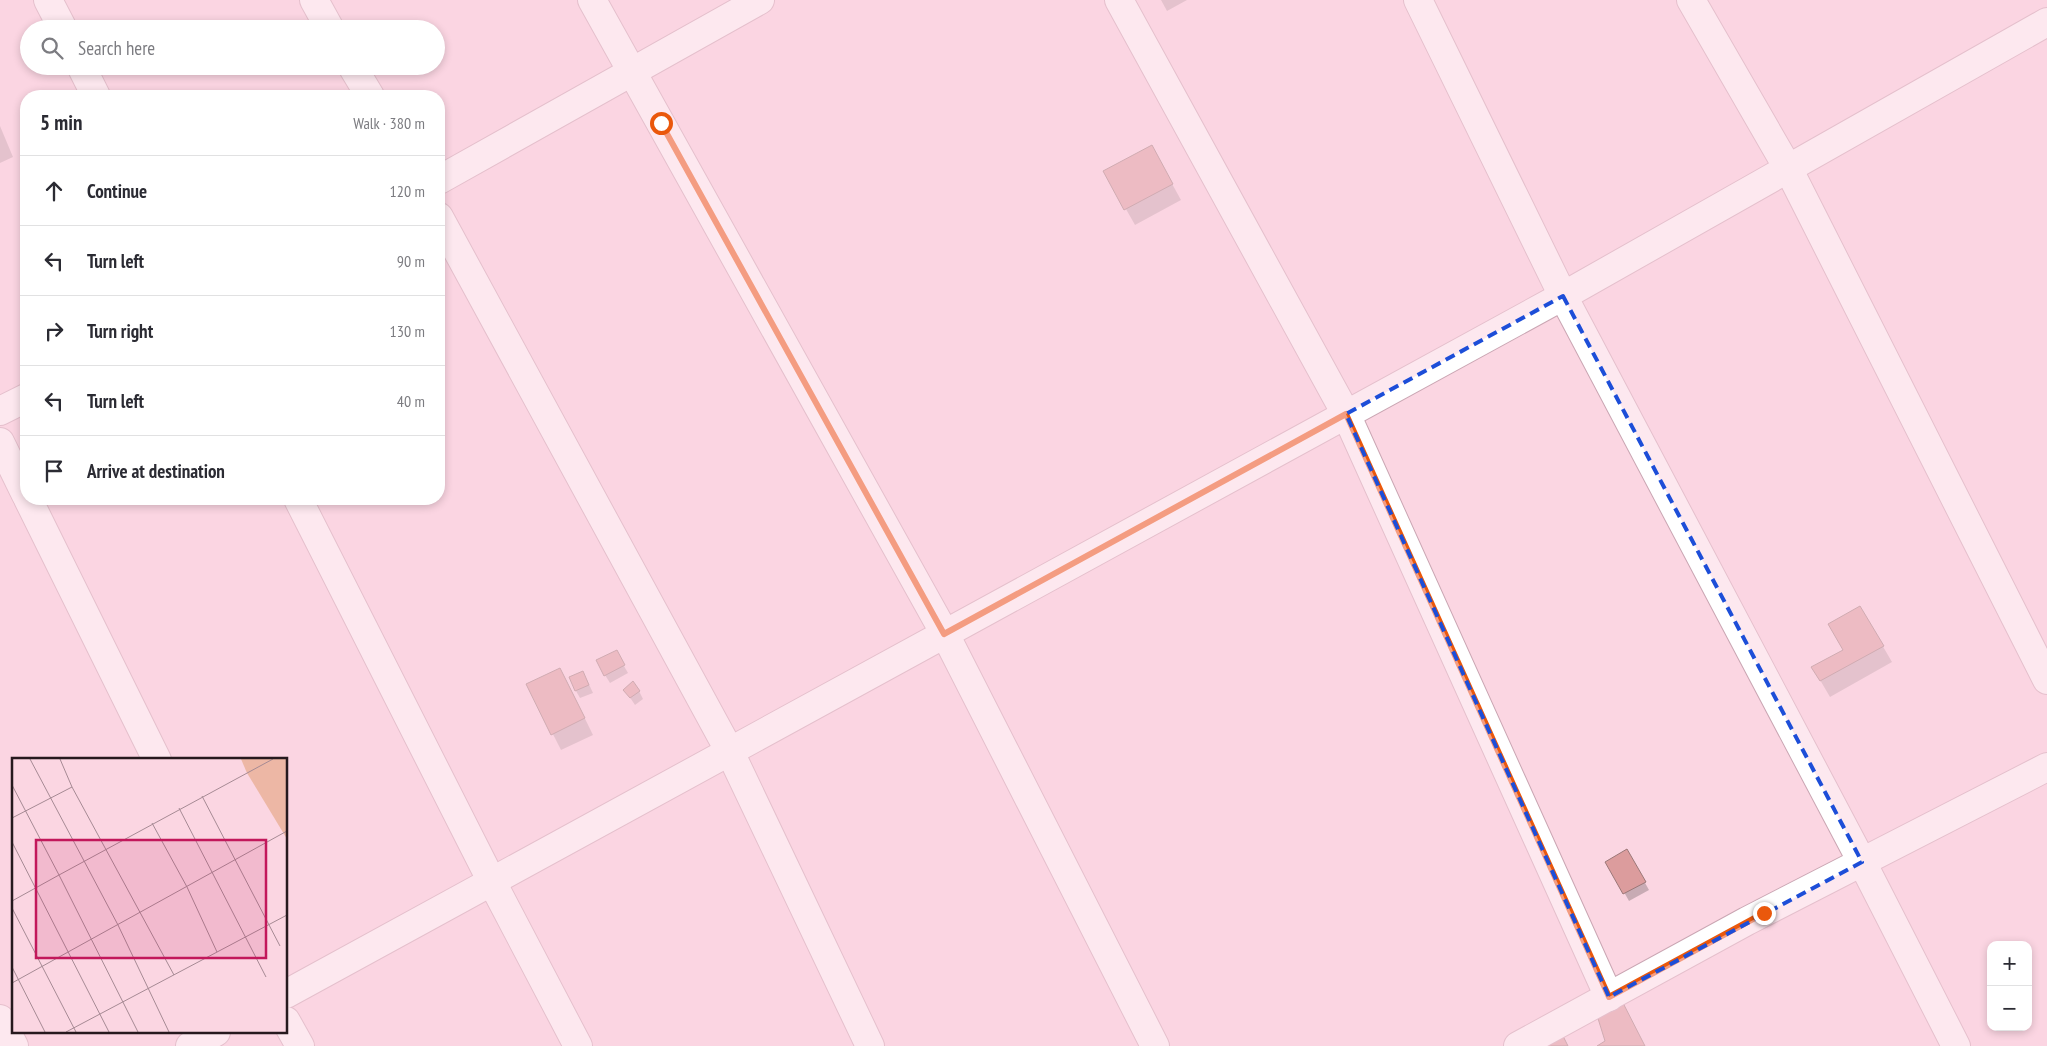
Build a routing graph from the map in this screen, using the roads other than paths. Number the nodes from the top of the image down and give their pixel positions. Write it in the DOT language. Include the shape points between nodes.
graph roads {
  1 [pos="48,0"];
  2 [pos="314,0"];
  3 [pos="592,0"];
  4 [pos="760,0"];
  5 [pos="1119,0"];
  6 [pos="1418,0"];
  7 [pos="1691,0"];
  8 [pos="58,20"];
  9 [pos="325,20"];
  10 [pos="2047,22"];
  11 [pos="632,72"];
  12 [pos="86,75"];
  13 [pos="357,75"];
  14 [pos="93,90"];
  15 [pos="366,90"];
  16 [pos="1789,170"];
  17 [pos="445,177"];
  18 [pos="445,228"];
  19 [pos="1563,296"];
  20 [pos="20,401"];
  21 [pos="0,411"];
  22 [pos="1346,414"];
  23 [pos="0,442"];
  24 [pos="20,483"];
  25 [pos="31,505"];
  26 [pos="301,505"];
  27 [pos="944,634"];
  28 [pos="2047,680"];
  29 [pos="730,752"];
  30 [pos="155,758"];
  31 [pos="2047,767"];
  32 [pos="1862,862"];
  33 [pos="492,882"];
  34 [pos="288,993"];
  35 [pos="1609,997"];
  36 [pos="0,1019"];
  37 [pos="288,1024"];
  38 [pos="212,1034"];
  39 [pos="14,1046"];
  40 [pos="190,1046"];
  41 [pos="300,1046"];
  42 [pos="578,1046"];
  43 [pos="870,1046"];
  44 [pos="1155,1046"];
  45 [pos="1518,1046"];
  46 [pos="1956,1046"];
  1 -- 8 [label="street"];
  2 -- 9 [label="street"];
  3 -- 11 [label="street"];
  4 -- 11 [label="street"];
  5 -- 22 [label="street"];
  6 -- 19 [label="street"];
  7 -- 16 [label="street"];
  10 -- 16 [label="street"];
  11 -- 17 [label="street"];
  11 -- 27 [label="street"];
  12 -- 14 [label="street"];
  13 -- 15 [label="street"];
  16 -- 19 [label="street"];
  16 -- 28 [label="street"];
  18 -- 29 [label="street"];
  19 -- 22 [label="street"];
  19 -- 32 [label="street"];
  20 -- 21 [label="street"];
  22 -- 27 [label="street"];
  22 -- 35 [label="street"];
  23 -- 24 [label="street"];
  25 -- 30 [label="street"];
  26 -- 33 [label="street"];
  27 -- 29 [label="street"];
  27 -- 44 [label="street"];
  29 -- 33 [label="street"];
  29 -- 43 [label="street"];
  31 -- 32 [label="street"];
  32 -- 35 [label="street"];
  32 -- 46 [label="street"];
  33 -- 34 [label="street"];
  33 -- 42 [label="street"];
  35 -- 45 [label="street"];
  36 -- 39 [label="street"];
  37 -- 41 [label="street"];
  38 -- 40 [label="street"];
}
